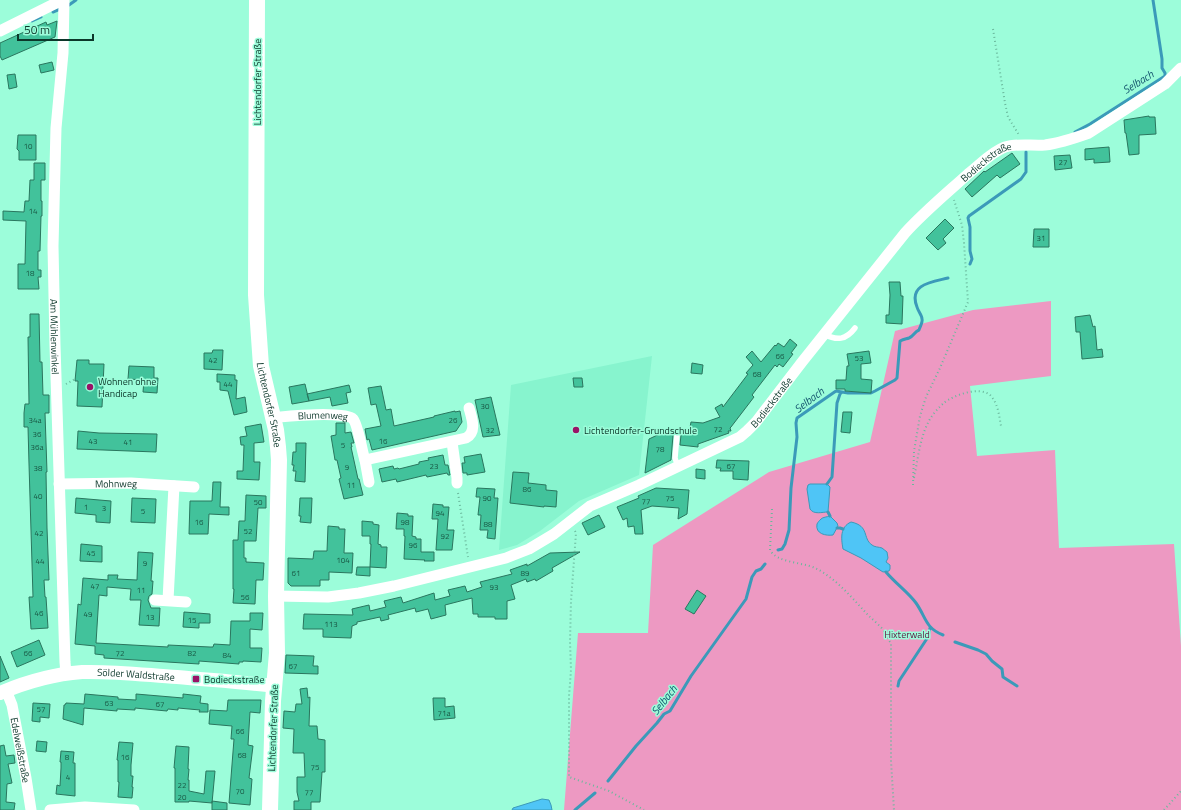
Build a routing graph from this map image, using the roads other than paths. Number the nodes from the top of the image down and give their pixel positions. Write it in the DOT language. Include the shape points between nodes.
graph roads {
  1 [pos="63,0"];
  2 [pos="257,0"];
  3 [pos="0,31"];
  4 [pos="1181,68"];
  5 [pos="855,328"];
  6 [pos="824,334"];
  7 [pos="470,408"];
  8 [pos="273,418"];
  9 [pos="677,435"];
  10 [pos="452,442"];
  11 [pos="364,460"];
  12 [pos="678,466"];
  13 [pos="369,482"];
  14 [pos="59,484"];
  15 [pos="457,484"];
  16 [pos="174,486"];
  17 [pos="194,487"];
  18 [pos="276,596"];
  19 [pos="155,600"];
  20 [pos="168,600"];
  21 [pos="186,602"];
  22 [pos="66,674"];
  23 [pos="274,686"];
  24 [pos="3,692"];
  25 [pos="31,810"];
  26 [pos="50,810"];
  27 [pos="134,810"];
  28 [pos="270,810"];
  1 -- 3 [label="street"];
  1 -- 14 [label="street, Am Mühlenwinkel" via="64,53 57,105 53,246"];
  2 -- 8 [label="main road, Lichtendorfer Straße" via="256,295 259,352"];
  4 -- 6 [label="street, Bodieckstraße" via="1166,84 1089,133 1057,143 1004,147 986,159 918,219"];
  5 -- 6 [label="lane" via="839,339"];
  6 -- 12 [label="street, Bodieckstraße" via="747,431 740,437"];
  7 -- 10 [label="street" via="473,425 471,434"];
  8 -- 11 [label="street, Blumenweg" via="308,415 350,417 356,426"];
  8 -- 18 [label="main road, Lichtendorfer Straße" via="279,460"];
  9 -- 12 [label="lane" via="675,458"];
  10 -- 11 [label="street"];
  10 -- 15 [label="street"];
  11 -- 13 [label="street, Blumenweg"];
  12 -- 18 [label="street, Bodieckstraße" via="590,506 554,534 529,549 506,558 394,586 344,595"];
  14 -- 16 [label="street, Mohnweg"];
  14 -- 22 [label="street, Am Mühlenwinkel"];
  16 -- 17 [label="street, Mohnweg"];
  16 -- 20 [label="street"];
  18 -- 23 [label="main road, Lichtendorfer Straße" via="277,653"];
  19 -- 20 [label="street"];
  20 -- 21 [label="street"];
  22 -- 23 [label="street, Sölder Waldstraße" via="121,673"];
  22 -- 24 [label="street, Sölder Waldstraße" via="33,681"];
  23 -- 28 [label="main road, Lichtendorfer Straße"];
  24 -- 25 [label="street, Edelweißstraße" via="12,705"];
  26 -- 27 [label="street"];
}
